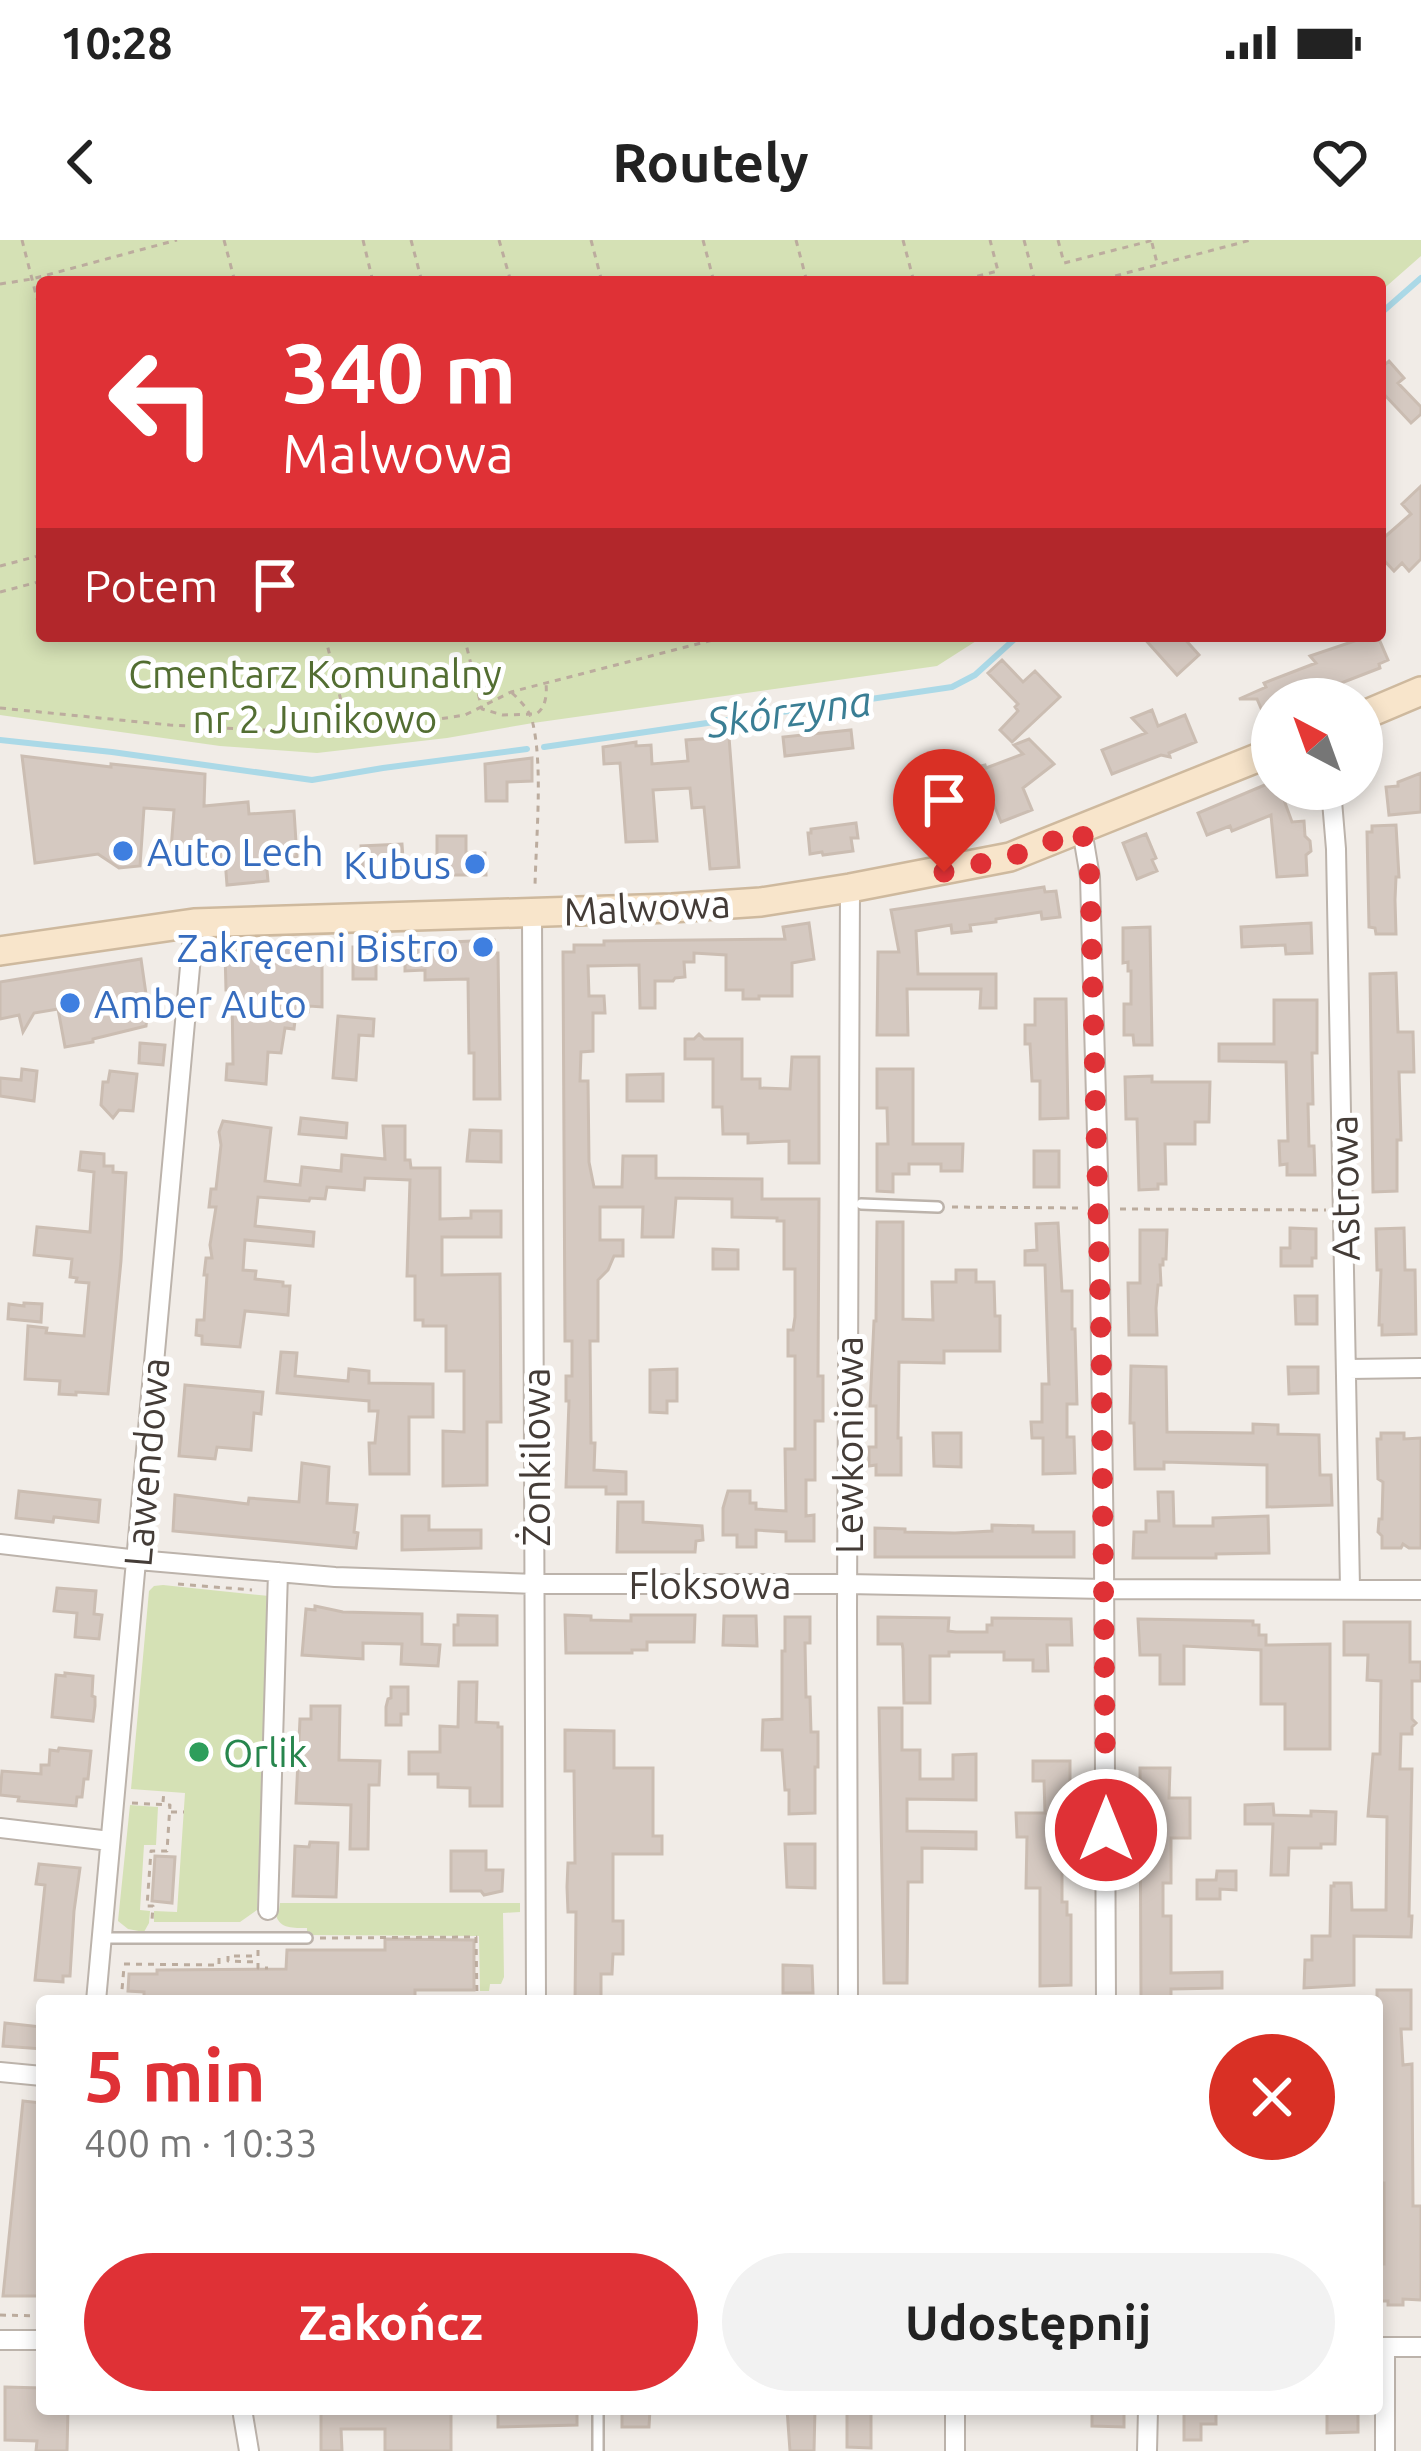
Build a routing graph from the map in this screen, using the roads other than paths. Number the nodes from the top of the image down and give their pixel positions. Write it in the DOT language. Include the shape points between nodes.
graph roads {
  1 [pos="1421,691"];
  2 [pos="1383,707"];
  3 [pos="1251,761"];
  4 [pos="1332,810"];
  5 [pos="1082,830"];
  6 [pos="850,888"];
  7 [pos="533,903"];
  8 [pos="194,923"];
  9 [pos="0,951"];
  10 [pos="861,1204"];
  11 [pos="938,1207"];
  12 [pos="1421,1368"];
  13 [pos="1348,1369"];
  14 [pos="0,1544"];
  15 [pos="138,1560"];
  16 [pos="278,1580"];
  17 [pos="536,1584"];
  18 [pos="847,1584"];
  19 [pos="1350,1588"];
  20 [pos="1105,1589"];
  21 [pos="1421,1590"];
  22 [pos="0,1828"];
  23 [pos="110,1841"];
  24 [pos="268,1910"];
  25 [pos="101,1938"];
  26 [pos="307,1938"];
  27 [pos="267,1939"];
  28 [pos="96,1995"];
  29 [pos="536,1995"];
  30 [pos="848,1995"];
  31 [pos="1106,1995"];
  32 [pos="0,2072"];
  33 [pos="36,2075"];
  34 [pos="0,2340"];
  35 [pos="36,2340"];
  36 [pos="1383,2347"];
  37 [pos="1421,2347"];
  38 [pos="1383,2399"];
  39 [pos="243,2415"];
  40 [pos="598,2415"];
  41 [pos="955,2415"];
  42 [pos="1148,2415"];
  43 [pos="249,2451"];
  44 [pos="598,2451"];
  45 [pos="955,2451"];
  46 [pos="1147,2451"];
  47 [pos="1385,2451"];
  1 -- 2 [label="street"];
  3 -- 5 [label="street, Malwowa"];
  4 -- 13 [label="street, Astrowa"];
  5 -- 6 [label="street, Malwowa" via="981,865"];
  5 -- 20 [label="street" via="1090,877"];
  6 -- 7 [label="street, Malwowa" via="718,906"];
  6 -- 18 [label="street, Lewkoniowa"];
  7 -- 8 [label="street, Malwowa"];
  7 -- 17 [label="street, Żonkilowa"];
  8 -- 9 [label="street, Malwowa"];
  8 -- 15 [label="street, Lawendowa"];
  10 -- 11 [label="lane"];
  12 -- 13 [label="street"];
  13 -- 19 [label="street, Astrowa"];
  14 -- 15 [label="street, Floksowa"];
  15 -- 16 [label="street, Floksowa"];
  15 -- 23 [label="street, Lawendowa" via="123,1797"];
  16 -- 17 [label="street, Floksowa"];
  16 -- 24 [label="street"];
  17 -- 18 [label="street, Floksowa"];
  17 -- 29 [label="street, Żonkilowa"];
  18 -- 20 [label="street, Floksowa"];
  18 -- 30 [label="street, Lewkoniowa"];
  19 -- 20 [label="street, Floksowa"];
  19 -- 21 [label="street, Floksowa"];
  20 -- 31 [label="street"];
  22 -- 23 [label="street"];
  23 -- 25 [label="street, Lawendowa"];
  24 -- 27 [label="lane"];
  25 -- 27 [label="lane"];
  25 -- 28 [label="street, Lawendowa"];
  26 -- 27 [label="lane"];
  32 -- 33 [label="street"];
  34 -- 35 [label="street"];
  36 -- 37 [label="street"];
  38 -- 47 [label="street"];
  39 -- 43 [label="street"];
  40 -- 44 [label="lane"];
  41 -- 45 [label="street"];
  42 -- 46 [label="street"];
}
